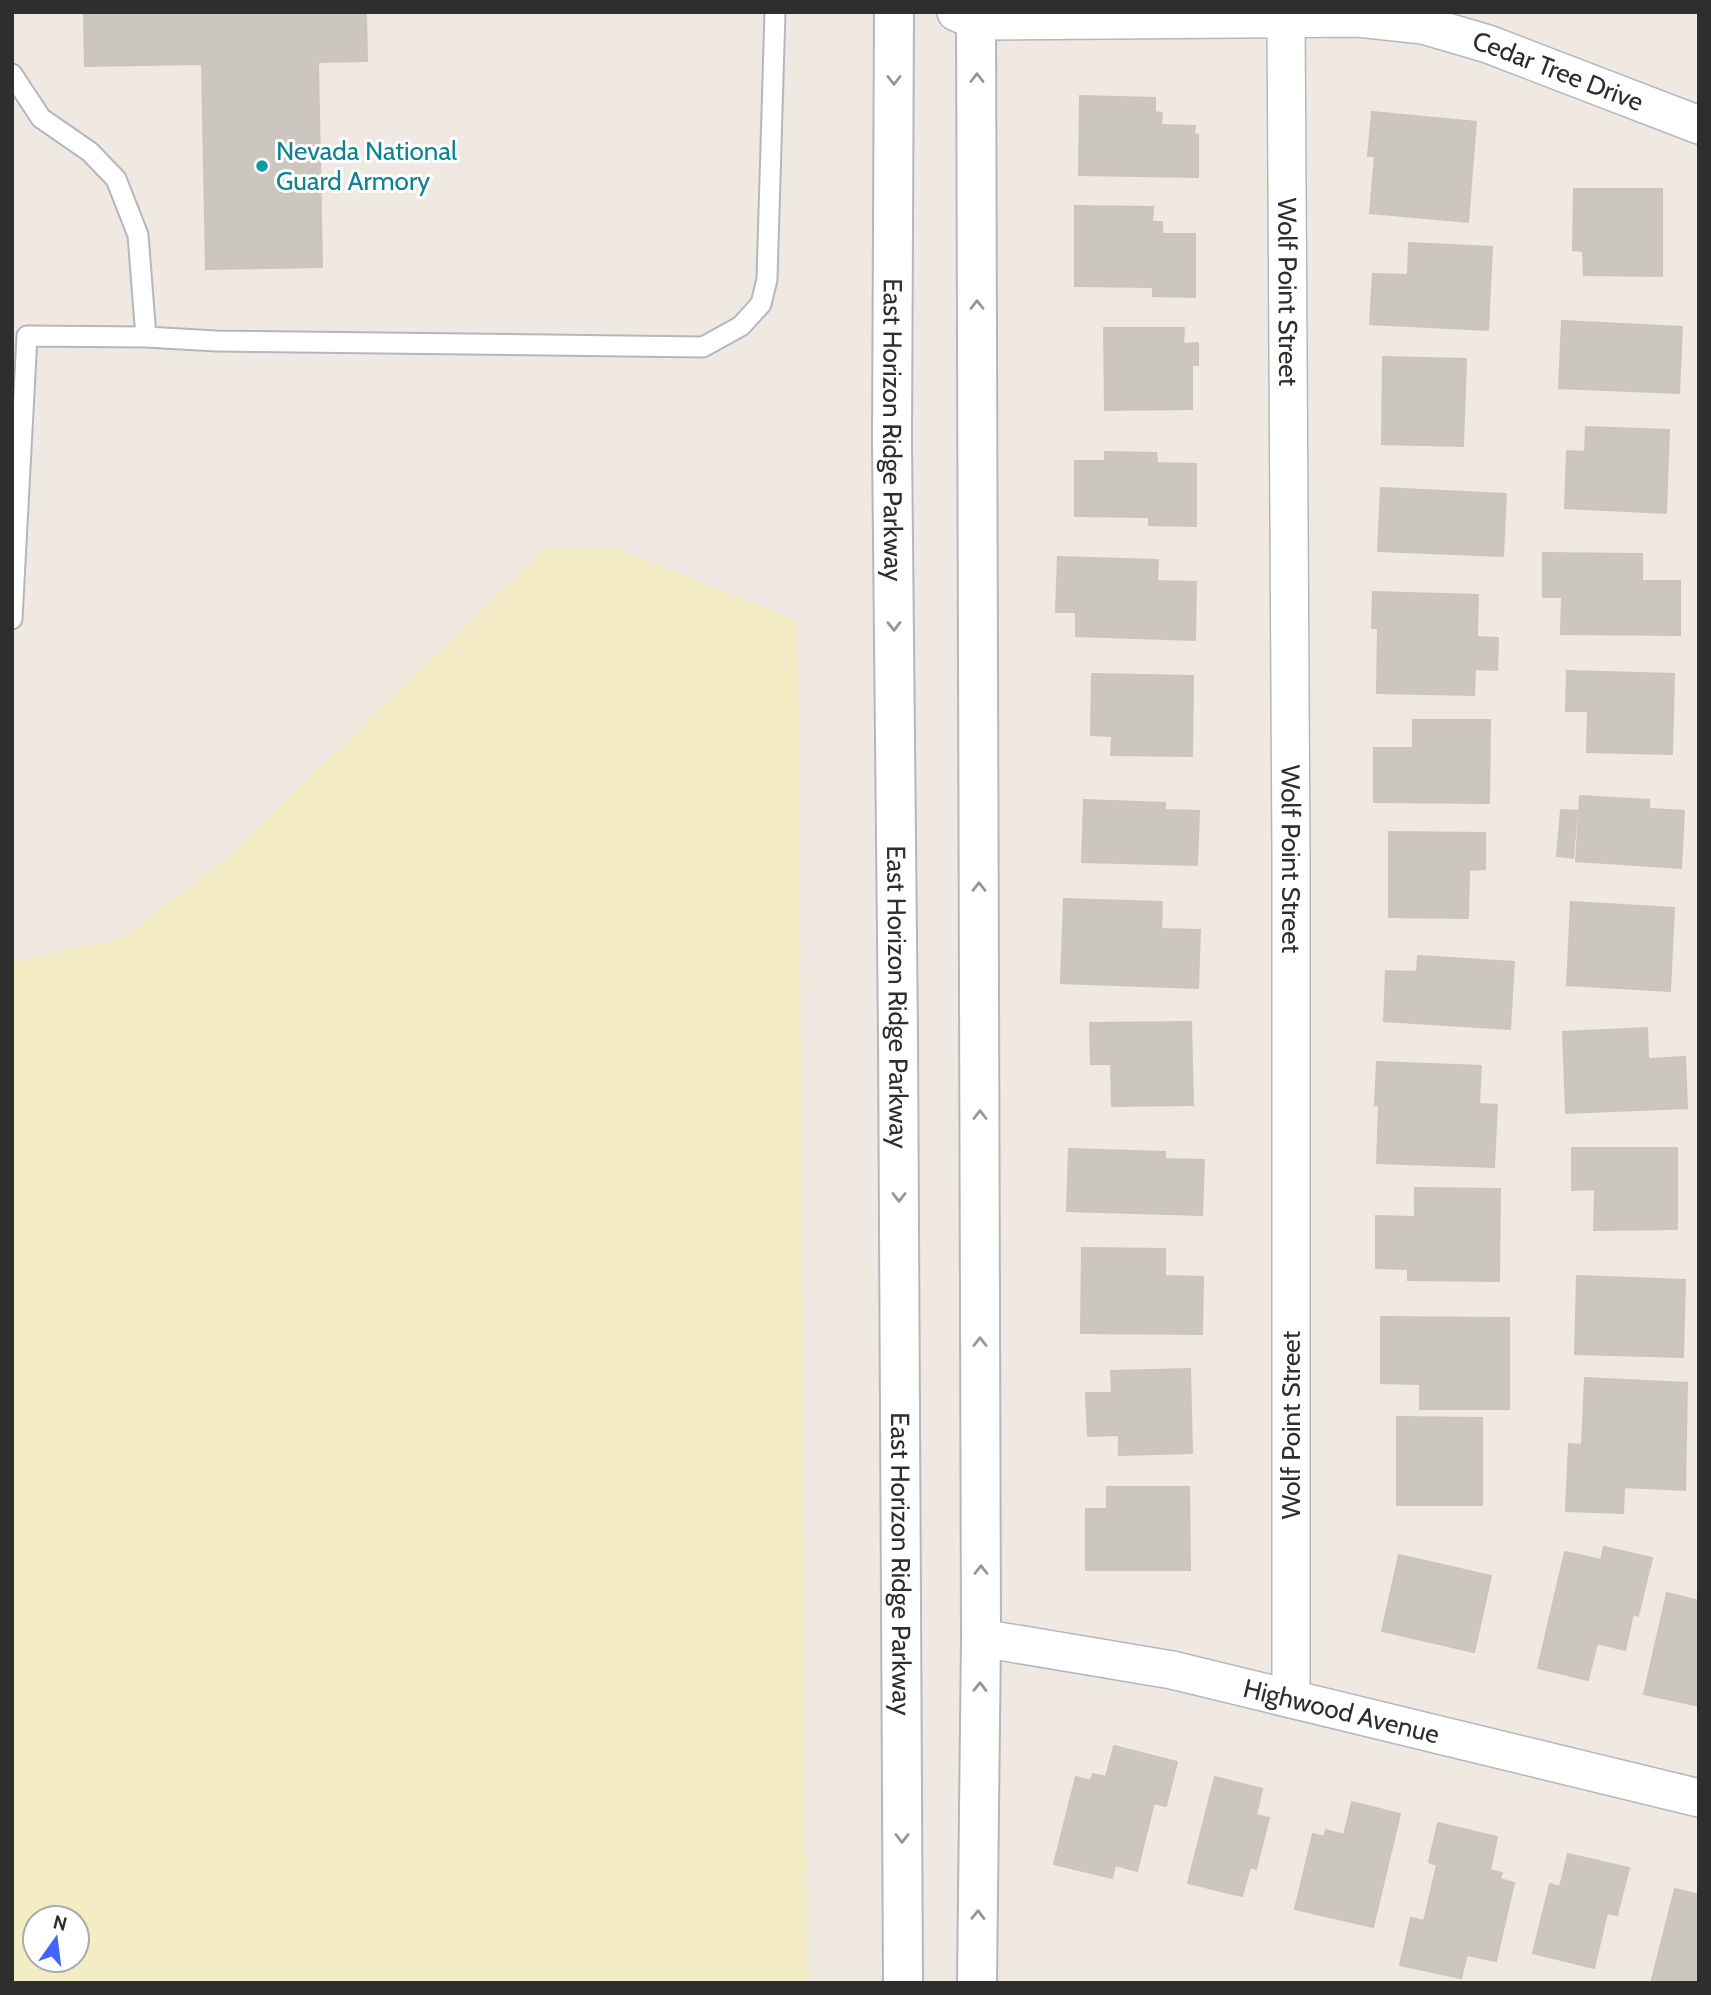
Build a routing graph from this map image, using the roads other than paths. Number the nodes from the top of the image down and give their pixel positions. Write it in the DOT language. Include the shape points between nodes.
graph roads {
  1 [pos="775,12"];
  2 [pos="894,12"];
  3 [pos="970,15"];
  4 [pos="1286,17"];
  5 [pos="12,74"];
  6 [pos="1699,125"];
  7 [pos="146,337"];
  8 [pos="12,620"];
  9 [pos="981,1638"];
  10 [pos="1291,1699"];
  11 [pos="1699,1798"];
  12 [pos="903,1983"];
  13 [pos="977,1983"];
  1 -- 7 [label="lane" via="767,279 761,304 741,326 703,348"];
  2 -- 12 [label="main road, East Horizon Ridge Parkway, one-way" via="892,440"];
  3 -- 4 [label="street, Cedar Tree Drive"];
  9 -- 3 [label="main road, one-way"];
  4 -- 6 [label="street, Cedar Tree Drive" via="1423,25 1488,44"];
  4 -- 10 [label="street, Wolf Point Street"];
  5 -- 7 [label="lane" via="41,118 90,152 116,179 138,234"];
  7 -- 8 [label="lane" via="27,335"];
  9 -- 10 [label="street, Highwood Avenue" via="1172,1670"];
  13 -- 9 [label="main road, one-way"];
  10 -- 11 [label="street, Highwood Avenue"];
}
